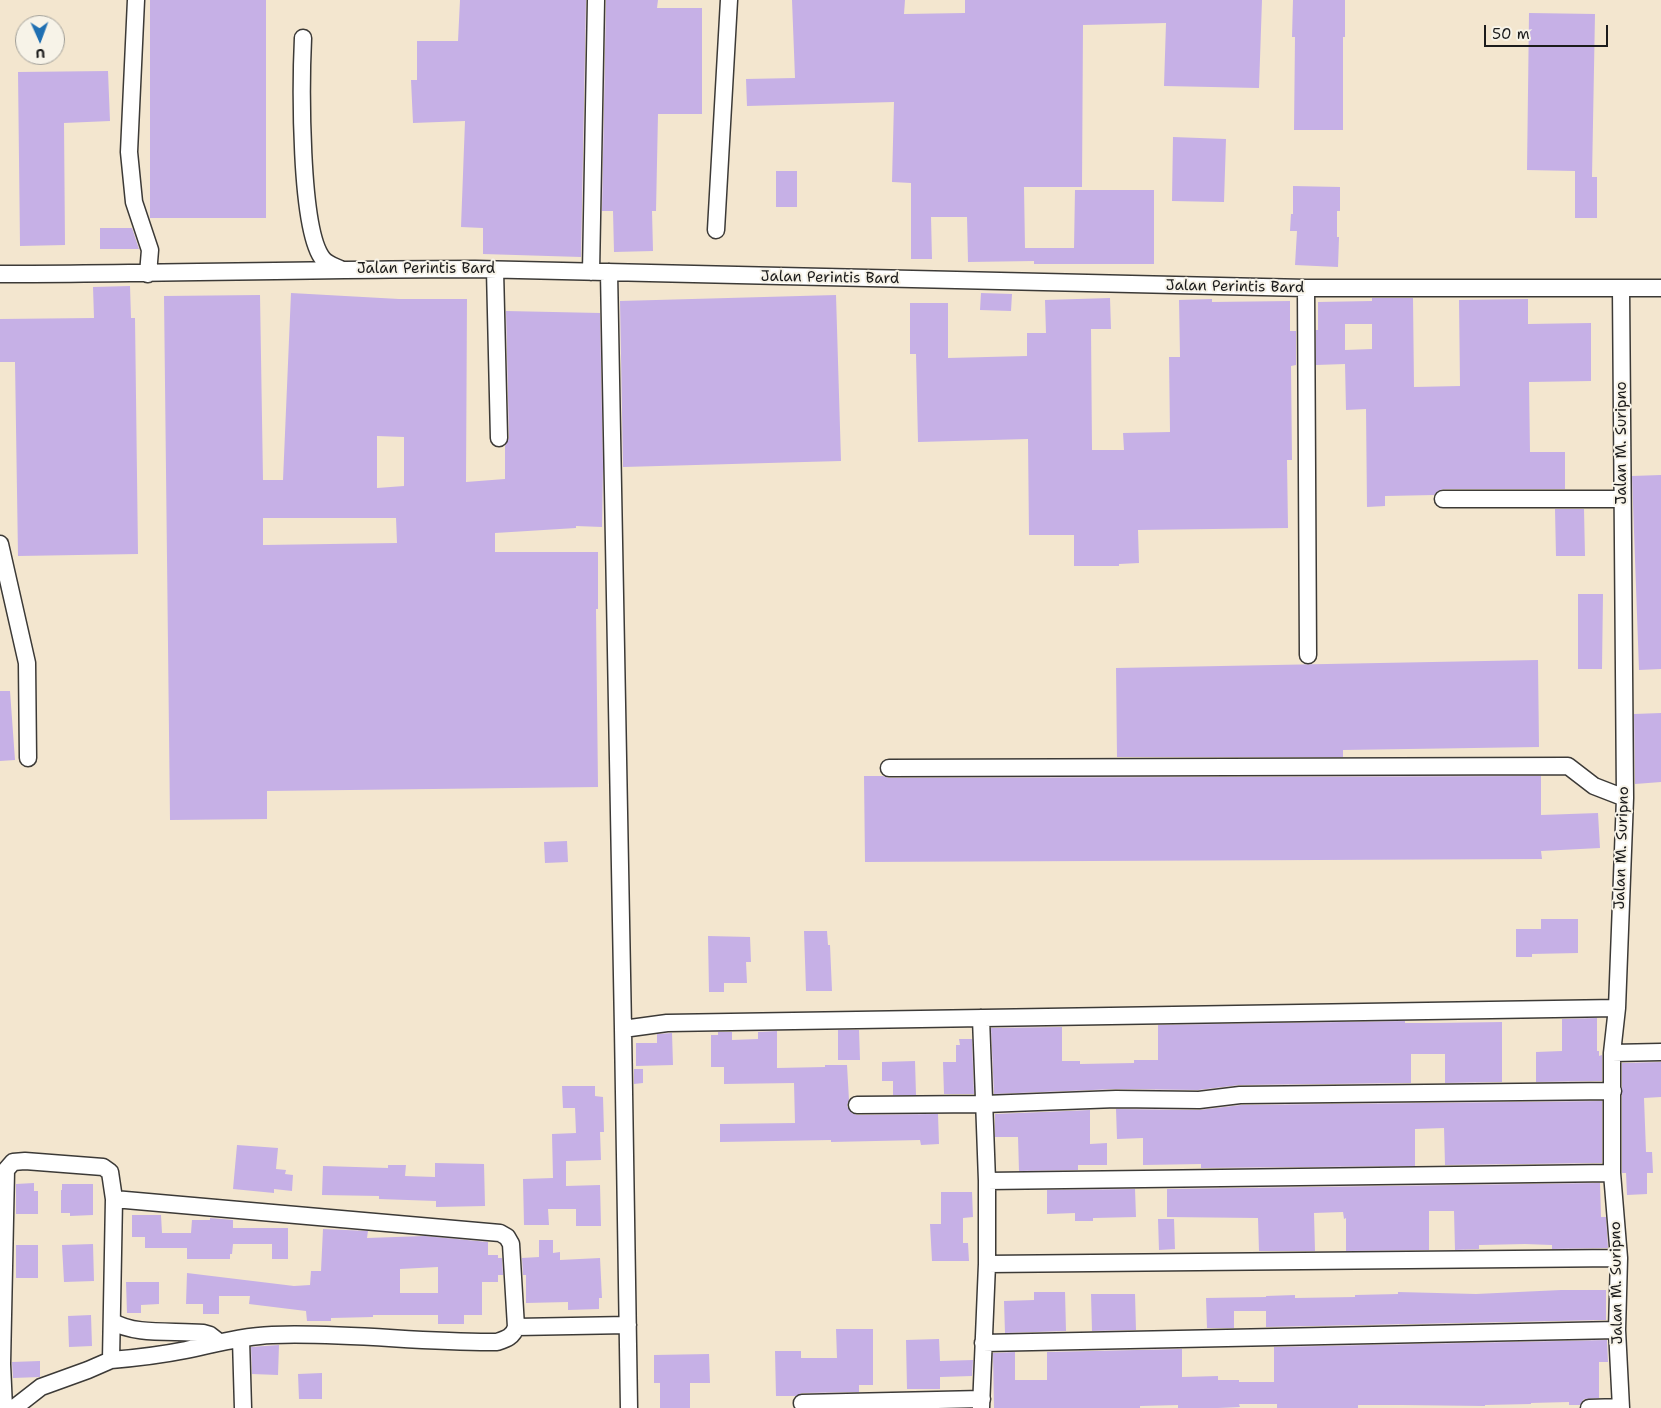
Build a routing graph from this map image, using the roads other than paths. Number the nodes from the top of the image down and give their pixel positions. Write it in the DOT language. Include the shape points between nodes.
graph roads {
  1 [pos="136,0"];
  2 [pos="596,0"];
  3 [pos="729,0"];
  4 [pos="302,38"];
  5 [pos="716,230"];
  6 [pos="340,269"];
  7 [pos="496,270"];
  8 [pos="591,272"];
  9 [pos="609,272"];
  10 [pos="0,274"];
  11 [pos="148,274"];
  12 [pos="1306,288"];
  13 [pos="1621,288"];
  14 [pos="1661,288"];
  15 [pos="499,438"];
  16 [pos="1622,499"];
  17 [pos="1443,500"];
  18 [pos="0,544"];
  19 [pos="1308,655"];
  20 [pos="28,758"];
  21 [pos="889,768"];
  22 [pos="1625,798"];
  23 [pos="1617,1008"];
  24 [pos="981,1018"];
  25 [pos="623,1030"];
  26 [pos="1661,1052"];
  27 [pos="1612,1053"];
  28 [pos="1612,1091"];
  29 [pos="985,1104"];
  30 [pos="856,1105"];
  31 [pos="1612,1173"];
  32 [pos="987,1181"];
  33 [pos="114,1199"];
  34 [pos="1619,1258"];
  35 [pos="987,1264"];
  36 [pos="112,1321"];
  37 [pos="628,1325"];
  38 [pos="516,1327"];
  39 [pos="1617,1330"];
  40 [pos="241,1339"];
  41 [pos="219,1342"];
  42 [pos="984,1343"];
  43 [pos="111,1360"];
  44 [pos="802,1403"];
  45 [pos="982,1403"];
  46 [pos="4,1408"];
  47 [pos="14,1408"];
  48 [pos="243,1408"];
  49 [pos="629,1408"];
  50 [pos="1590,1408"];
  51 [pos="1621,1408"];
  1 -- 11 [label="street" via="129,152 134,202 150,250"];
  2 -- 8 [label="street"];
  3 -- 5 [label="street"];
  4 -- 6 [label="street" via="305,172 311,226 316,248 324,261"];
  6 -- 7 [label="street, Jalan Perintis Bard"];
  6 -- 11 [label="street, Jalan Perintis Bard"];
  7 -- 8 [label="street, Jalan Perintis Bard"];
  7 -- 15 [label="street"];
  8 -- 9 [label="street, Jalan Perintis Bard"];
  9 -- 12 [label="street, Jalan Perintis Bard"];
  9 -- 25 [label="street"];
  10 -- 11 [label="street, Jalan Perintis Bard"];
  12 -- 13 [label="street, Jalan Perintis Bard"];
  12 -- 19 [label="street"];
  13 -- 14 [label="street, Jalan Perintis Bard"];
  13 -- 16 [label="street, Jalan M. Suripno"];
  16 -- 17 [label="street"];
  16 -- 22 [label="street, Jalan M. Suripno"];
  18 -- 20 [label="street" via="27,663"];
  21 -- 22 [label="street" via="1568,766 1594,786"];
  22 -- 23 [label="street, Jalan M. Suripno"];
  23 -- 24 [label="street"];
  23 -- 27 [label="street, Jalan M. Suripno"];
  24 -- 25 [label="street" via="667,1023"];
  24 -- 29 [label="street"];
  25 -- 37 [label="street"];
  26 -- 27 [label="street"];
  27 -- 28 [label="street, Jalan M. Suripno"];
  28 -- 29 [label="street" via="1240,1095 1199,1100 1116,1099"];
  28 -- 31 [label="street, Jalan M. Suripno"];
  29 -- 30 [label="street"];
  29 -- 32 [label="street"];
  31 -- 32 [label="street"];
  31 -- 34 [label="street, Jalan M. Suripno"];
  32 -- 35 [label="street"];
  33 -- 36 [label="street"];
  33 -- 38 [label="street" via="500,1233 508,1237 511,1244"];
  33 -- 46 [label="street" via="110,1172 103,1167 25,1161 13,1162 6,1170"];
  34 -- 35 [label="street"];
  34 -- 39 [label="street, Jalan M. Suripno"];
  35 -- 42 [label="street"];
  36 -- 41 [label="street" via="120,1326 153,1331 203,1333"];
  36 -- 43 [label="street"];
  37 -- 38 [label="street"];
  37 -- 49 [label="street"];
  38 -- 40 [label="street" via="507,1339 497,1342 318,1335"];
  39 -- 42 [label="street"];
  39 -- 51 [label="street, Jalan M. Suripno"];
  40 -- 41 [label="street"];
  40 -- 48 [label="street"];
  41 -- 43 [label="street" via="145,1358"];
  42 -- 45 [label="street"];
  43 -- 47 [label="street" via="41,1387"];
  44 -- 45 [label="street"];
  50 -- 51 [label="street"];
}
